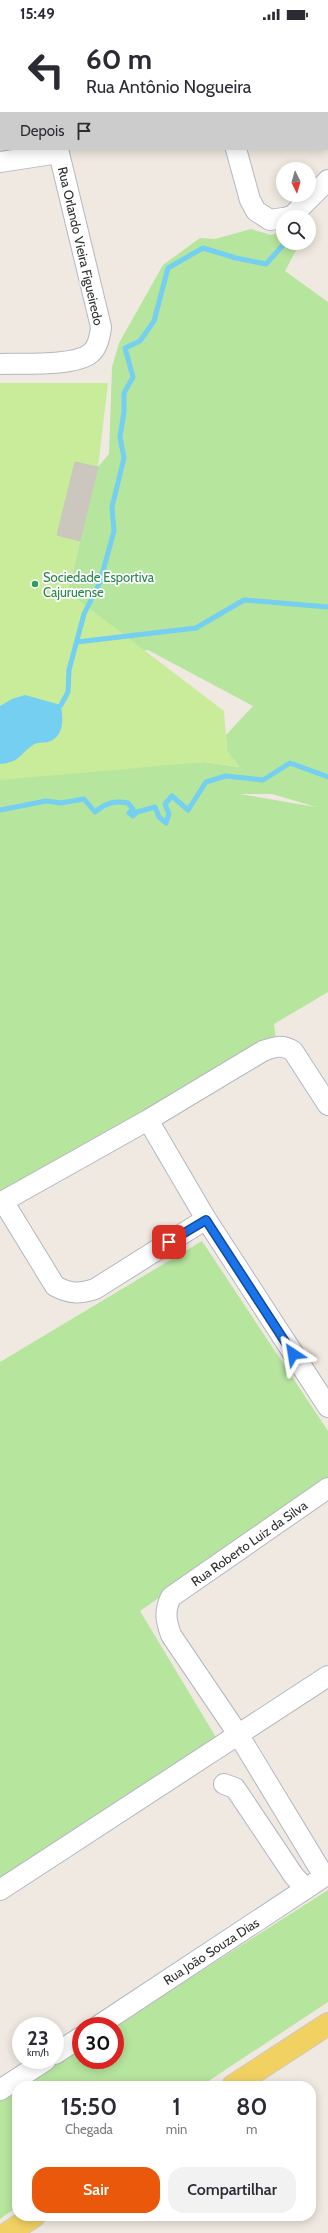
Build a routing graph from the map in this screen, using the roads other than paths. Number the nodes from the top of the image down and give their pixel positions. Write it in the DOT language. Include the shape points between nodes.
graph roads {
  1 [pos="236,150"];
  2 [pos="59,151"];
  3 [pos="0,162"];
  4 [pos="328,180"];
  5 [pos="298,210"];
  6 [pos="276,219"];
  7 [pos="0,364"];
  8 [pos="328,1105"];
  9 [pos="148,1120"];
  10 [pos="2,1202"];
  11 [pos="206,1220"];
  12 [pos="328,1407"];
  13 [pos="328,1488"];
  14 [pos="328,1676"];
  15 [pos="238,1734"];
  16 [pos="224,1784"];
  17 [pos="326,1875"];
  18 [pos="306,1889"];
  19 [pos="0,1890"];
  20 [pos="112,2017"];
  21 [pos="328,2024"];
  22 [pos="32,2069"];
  23 [pos="14,2081"];
  24 [pos="241,2081"];
  25 [pos="12,2082"];
  26 [pos="0,2090"];
  27 [pos="26,2221"];
  28 [pos="8,2233"];
  1 -- 6 [label="street" via="250,200 256,211 270,220"];
  2 -- 3 [label="street"];
  2 -- 7 [label="street, Rua Orlando Vieira Figueiredo" via="101,327 99,340 92,352 81,358 64,362"];
  4 -- 5 [label="street"];
  8 -- 9 [label="street" via="293,1051 285,1046 263,1051"];
  9 -- 10 [label="street"];
  9 -- 11 [label="street"];
  10 -- 11 [label="street" via="55,1286 67,1292 81,1293 95,1289"];
  11 -- 12 [label="street"];
  13 -- 15 [label="street, Rua Roberto Luiz da Silva" via="171,1597 166,1607 166,1620 171,1635"];
  14 -- 15 [label="street"];
  15 -- 17 [label="street"];
  15 -- 19 [label="street"];
  16 -- 18 [label="street" via="235,1788 294,1876"];
  17 -- 18 [label="street, Rua João Souza Dias"];
  18 -- 20 [label="street, Rua João Souza Dias"];
  21 -- 24 [label="main road"];
  22 -- 23 [label="street"];
  25 -- 26 [label="street"];
  27 -- 28 [label="main road"];
}
